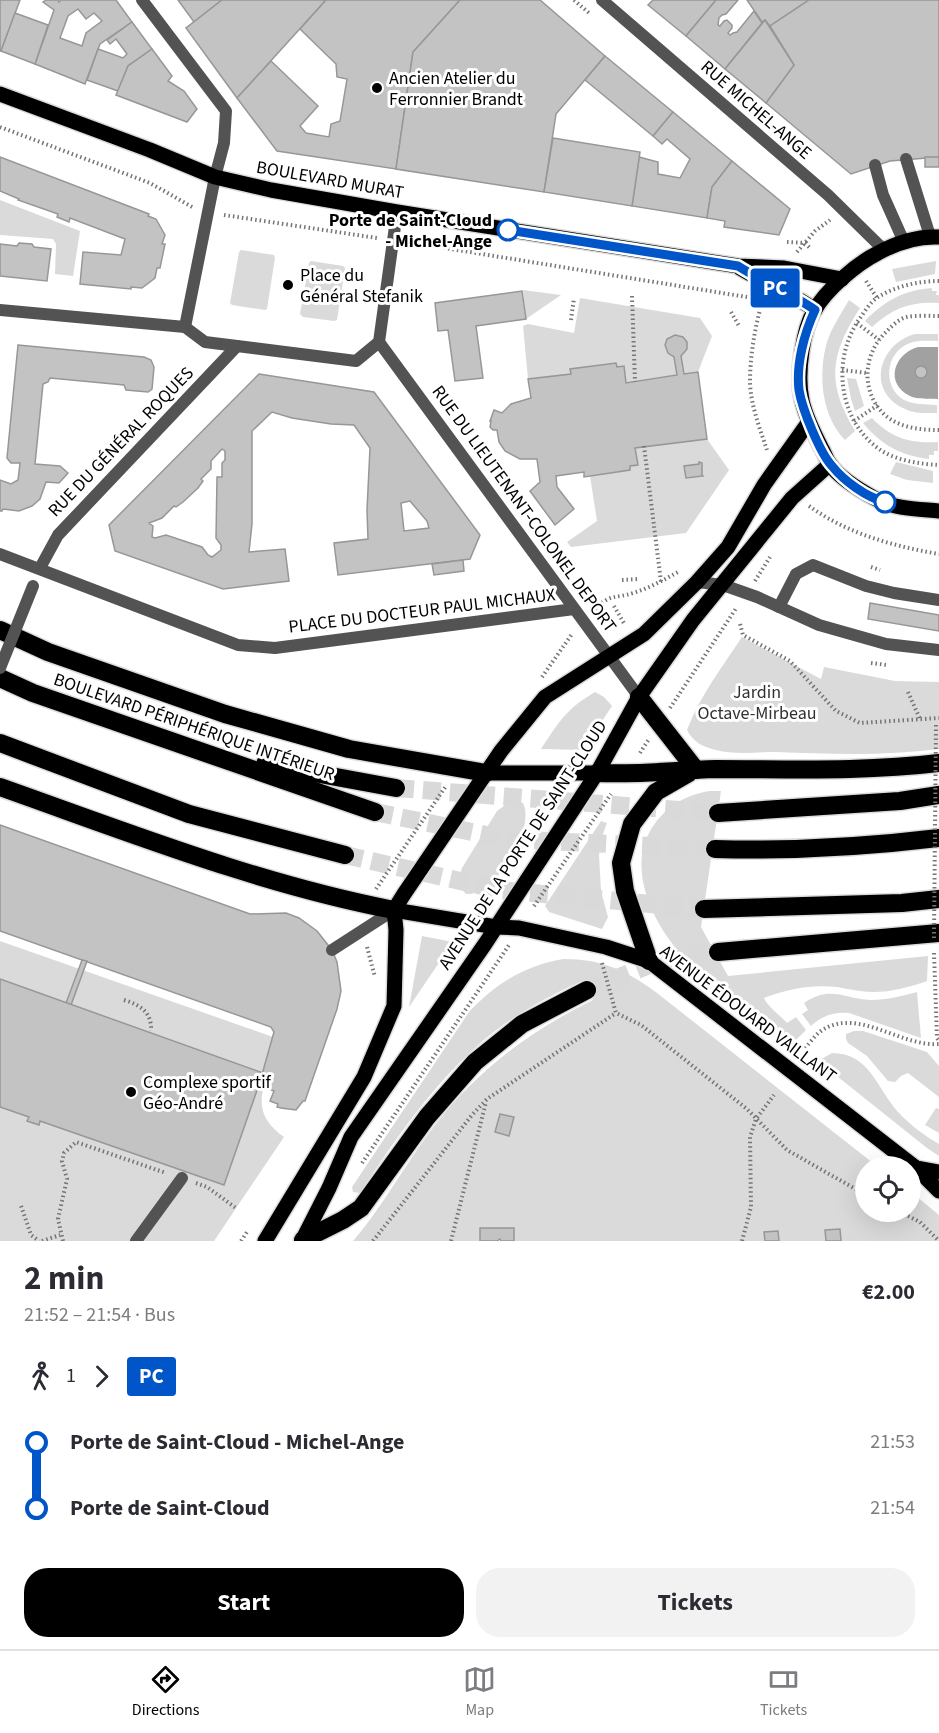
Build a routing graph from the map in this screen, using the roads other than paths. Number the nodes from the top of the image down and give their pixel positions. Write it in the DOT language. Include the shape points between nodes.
graph roads {
  1 [pos="142,0"];
  2 [pos="602,0"];
  3 [pos="0,94"];
  4 [pos="906,159"];
  5 [pos="875,165"];
  6 [pos="215,177"];
  7 [pos="397,212"];
  8 [pos="935,236"];
  9 [pos="904,242"];
  10 [pos="884,250"];
  11 [pos="738,266"];
  12 [pos="842,279"];
  13 [pos="0,310"];
  14 [pos="815,310"];
  15 [pos="185,327"];
  16 [pos="379,342"];
  17 [pos="237,346"];
  18 [pos="808,423"];
  19 [pos="830,464"];
  20 [pos="939,511"];
  21 [pos="0,554"];
  22 [pos="40,568"];
  23 [pos="697,582"];
  24 [pos="723,585"];
  25 [pos="939,600"];
  26 [pos="779,607"];
  27 [pos="574,609"];
  28 [pos="0,630"];
  29 [pos="939,650"];
  30 [pos="609,655"];
  31 [pos="0,668"];
  32 [pos="0,678"];
  33 [pos="639,698"];
  34 [pos="0,743"];
  35 [pos="207,754"];
  36 [pos="939,763"];
  37 [pos="696,770"];
  38 [pos="486,773"];
  39 [pos="597,773"];
  40 [pos="0,787"];
  41 [pos="396,788"];
  42 [pos="939,795"];
  43 [pos="375,812"];
  44 [pos="718,813"];
  45 [pos="939,838"];
  46 [pos="715,849"];
  47 [pos="345,855"];
  48 [pos="939,899"];
  49 [pos="704,909"];
  50 [pos="394,910"];
  51 [pos="496,927"];
  52 [pos="936,936"];
  53 [pos="332,950"];
  54 [pos="718,952"];
  55 [pos="649,961"];
  56 [pos="587,990"];
  57 [pos="901,1156"];
  58 [pos="921,1169"];
  59 [pos="939,1172"];
  60 [pos="921,1173"];
  61 [pos="182,1178"];
  62 [pos="939,1191"];
  63 [pos="136,1241"];
  64 [pos="264,1241"];
  65 [pos="303,1241"];
  1 -- 6 [label="street" via="225,111 224,143"];
  2 -- 10 [label="street, RUE MICHEL-ANGE" via="828,195"];
  3 -- 6 [label="main road, BOULEVARD MURAT"];
  4 -- 8 [label="street"];
  5 -- 9 [label="street"];
  6 -- 7 [label="main road, BOULEVARD MURAT"];
  6 -- 15 [label="street"];
  7 -- 11 [label="main road, BOULEVARD MURAT"];
  7 -- 16 [label="street"];
  8 -- 9 [label="main road"];
  9 -- 10 [label="main road"];
  10 -- 12 [label="main road"];
  11 -- 12 [label="main road, BOULEVARD MURAT" via="784,268"];
  11 -- 14 [label="main road, BOULEVARD MURAT"];
  12 -- 14 [label="main road"];
  13 -- 15 [label="street"];
  14 -- 18 [label="main road" via="799,369 799,391"];
  15 -- 17 [label="street" via="205,342"];
  16 -- 17 [label="street" via="356,361"];
  16 -- 27 [label="street, RUE DU LIEUTENANT-COLONEL DEPORT"];
  17 -- 22 [label="street, RUE DU GÉNÉRAL ROQUES" via="58,535"];
  18 -- 19 [label="main road"];
  18 -- 23 [label="main road" via="764,485 728,547"];
  19 -- 20 [label="main road" via="878,500 901,508"];
  19 -- 24 [label="main road, AVENUE DE LA PORTE DE SAINT-CLOUD" via="792,498"];
  21 -- 22 [label="street, PLACE DU DOCTEUR PAUL MICHAUX"];
  22 -- 27 [label="street, PLACE DU DOCTEUR PAUL MICHAUX" via="238,645 275,648"];
  22 -- 31 [label="street, RUE DU GÉNÉRAL ROQUES, bridge"];
  23 -- 24 [label="street"];
  23 -- 30 [label="main road" via="644,634"];
  24 -- 26 [label="street"];
  24 -- 33 [label="main road, AVENUE DE LA PORTE DE SAINT-CLOUD" via="693,620"];
  25 -- 26 [label="street" via="866,586 813,566 796,574"];
  26 -- 29 [label="street" via="819,625 886,644"];
  27 -- 30 [label="street, RUE DU LIEUTENANT-COLONEL DEPORT"];
  28 -- 38 [label="highway" via="48,652 225,714 349,748"];
  30 -- 33 [label="street, RUE DU LIEUTENANT-COLONEL DEPORT"];
  30 -- 38 [label="main road" via="545,698"];
  32 -- 35 [label="highway, BOULEVARD PÉRIPHÉRIQUE INTÉRIEUR"];
  33 -- 37 [label="highway"];
  33 -- 39 [label="main road, AVENUE DE LA PORTE DE SAINT-CLOUD"];
  34 -- 47 [label="highway" via="189,814"];
  35 -- 41 [label="highway"];
  35 -- 43 [label="highway, BOULEVARD PÉRIPHÉRIQUE INTÉRIEUR"];
  36 -- 37 [label="highway" via="898,768"];
  37 -- 39 [label="highway"];
  37 -- 55 [label="highway" via="656,792 632,824 621,863 625,891"];
  38 -- 39 [label="main road"];
  38 -- 50 [label="main road"];
  39 -- 51 [label="main road, AVENUE DE LA PORTE DE SAINT-CLOUD"];
  40 -- 50 [label="highway" via="321,895"];
  42 -- 44 [label="highway"];
  45 -- 46 [label="highway" via="760,850"];
  48 -- 49 [label="highway"];
  50 -- 51 [label="main road, AVENUE ÉDOUARD VAILLANT"];
  50 -- 53 [label="street"];
  50 -- 64 [label="main road" via="394,1006 364,1077"];
  51 -- 55 [label="main road, AVENUE ÉDOUARD VAILLANT" via="572,939"];
  51 -- 65 [label="main road, AVENUE DE LA PORTE DE SAINT-CLOUD" via="351,1137"];
  52 -- 54 [label="highway"];
  55 -- 57 [label="main road, AVENUE ÉDOUARD VAILLANT"];
  56 -- 65 [label="highway" via="522,1024 475,1062 427,1117 361,1208"];
  58 -- 59 [label="main road, AVENUE ÉDOUARD VAILLANT"];
  60 -- 62 [label="main road, AVENUE ÉDOUARD VAILLANT"];
  61 -- 63 [label="street"];
}
